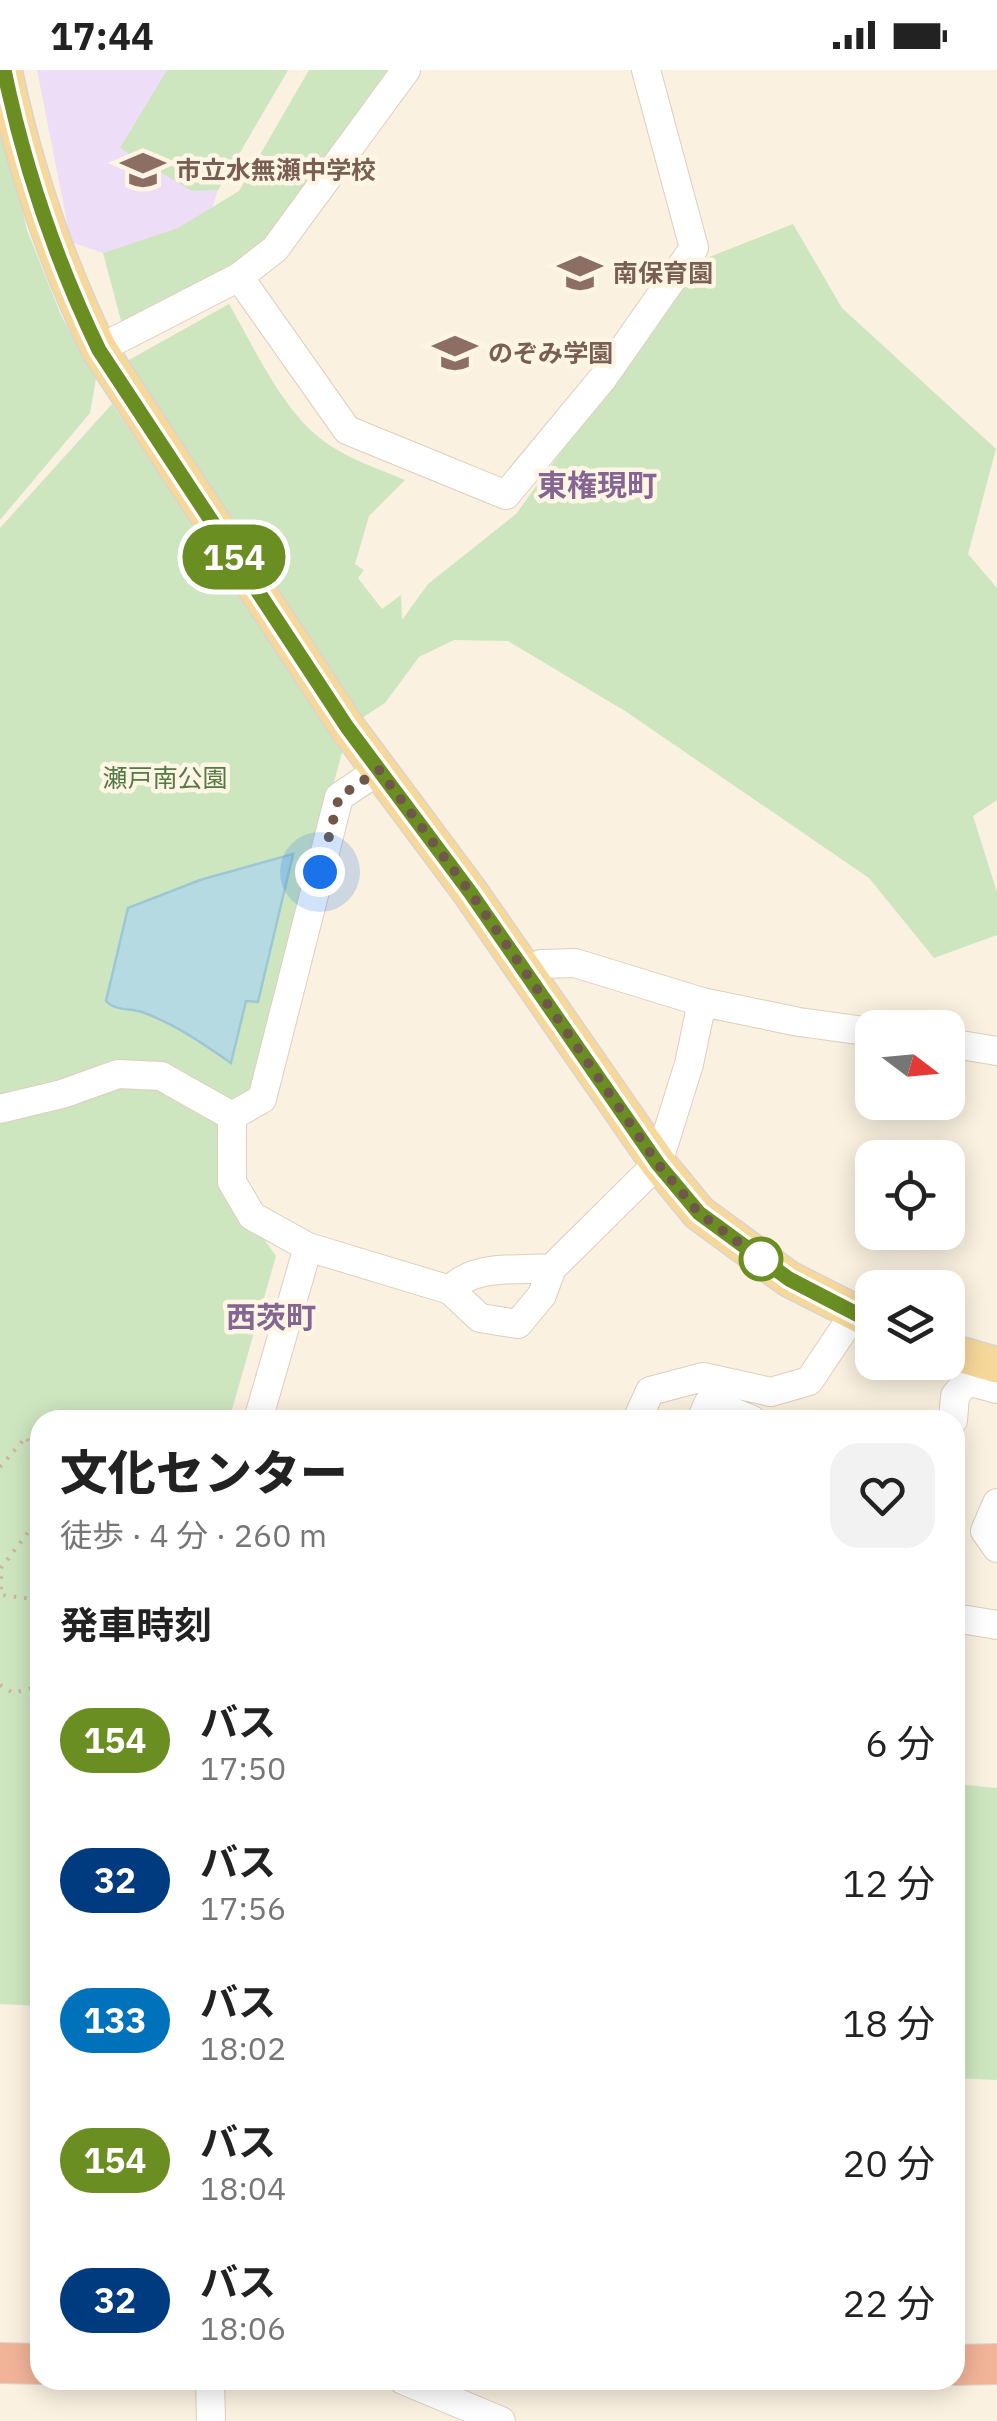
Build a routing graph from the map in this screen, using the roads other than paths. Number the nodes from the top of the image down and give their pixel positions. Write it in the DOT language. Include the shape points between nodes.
graph roads {
  1 [pos="4,70"];
  2 [pos="406,70"];
  3 [pos="646,70"];
  4 [pos="239,277"];
  5 [pos="99,350"];
  6 [pos="379,770"];
  7 [pos="528,976"];
  8 [pos="702,1002"];
  9 [pos="855,1030"];
  10 [pos="965,1046"];
  11 [pos="997,1051"];
  12 [pos="0,1109"];
  13 [pos="232,1116"];
  14 [pos="658,1164"];
  15 [pos="308,1246"];
  16 [pos="552,1268"];
  17 [pos="450,1290"];
  18 [pos="855,1314"];
  19 [pos="855,1327"];
  20 [pos="965,1356"];
  21 [pos="997,1365"];
  22 [pos="997,1389"];
  23 [pos="261,1410"];
  24 [pos="641,1410"];
  25 [pos="705,1410"];
  26 [pos="728,1410"];
  27 [pos="954,1410"];
  28 [pos="997,1503"];
  29 [pos="997,1548"];
  30 [pos="965,1620"];
  31 [pos="997,1625"];
  32 [pos="0,2363"];
  33 [pos="30,2364"];
  34 [pos="997,2364"];
  35 [pos="965,2365"];
  36 [pos="210,2390"];
  37 [pos="427,2390"];
  38 [pos="211,2421"];
  39 [pos="501,2421"];
  1 -- 5 [label="main road" via="20,148"];
  2 -- 4 [label="street" via="275,249"];
  3 -- 4 [label="street" via="694,248 603,378 506,495 347,430"];
  4 -- 5 [label="street"];
  5 -- 6 [label="main road"];
  6 -- 7 [label="main road"];
  6 -- 13 [label="street" via="339,797 262,1098"];
  7 -- 8 [label="street" via="541,964 575,963"];
  7 -- 14 [label="main road"];
  8 -- 9 [label="street"];
  8 -- 14 [label="street"];
  10 -- 11 [label="street"];
  12 -- 13 [label="street" via="118,1074 161,1076"];
  13 -- 15 [label="street" via="232,1182 252,1216"];
  14 -- 16 [label="street"];
  14 -- 18 [label="main road" via="699,1213 789,1279"];
  15 -- 17 [label="street"];
  15 -- 23 [label="street"];
  16 -- 17 [label="street" via="481,1271"];
  16 -- 17 [label="street" via="542,1296 518,1324 480,1318"];
  19 -- 24 [label="street" via="808,1382 771,1392 703,1377 650,1391"];
  20 -- 21 [label="main road"];
  22 -- 27 [label="street" via="967,1381 955,1396"];
  25 -- 26 [label="street" via="709,1402"];
  28 -- 29 [label="street" via="985,1531"];
  30 -- 31 [label="street"];
  32 -- 33 [label="highway"];
  34 -- 35 [label="highway"];
  36 -- 38 [label="street"];
  37 -- 39 [label="street"];
}
